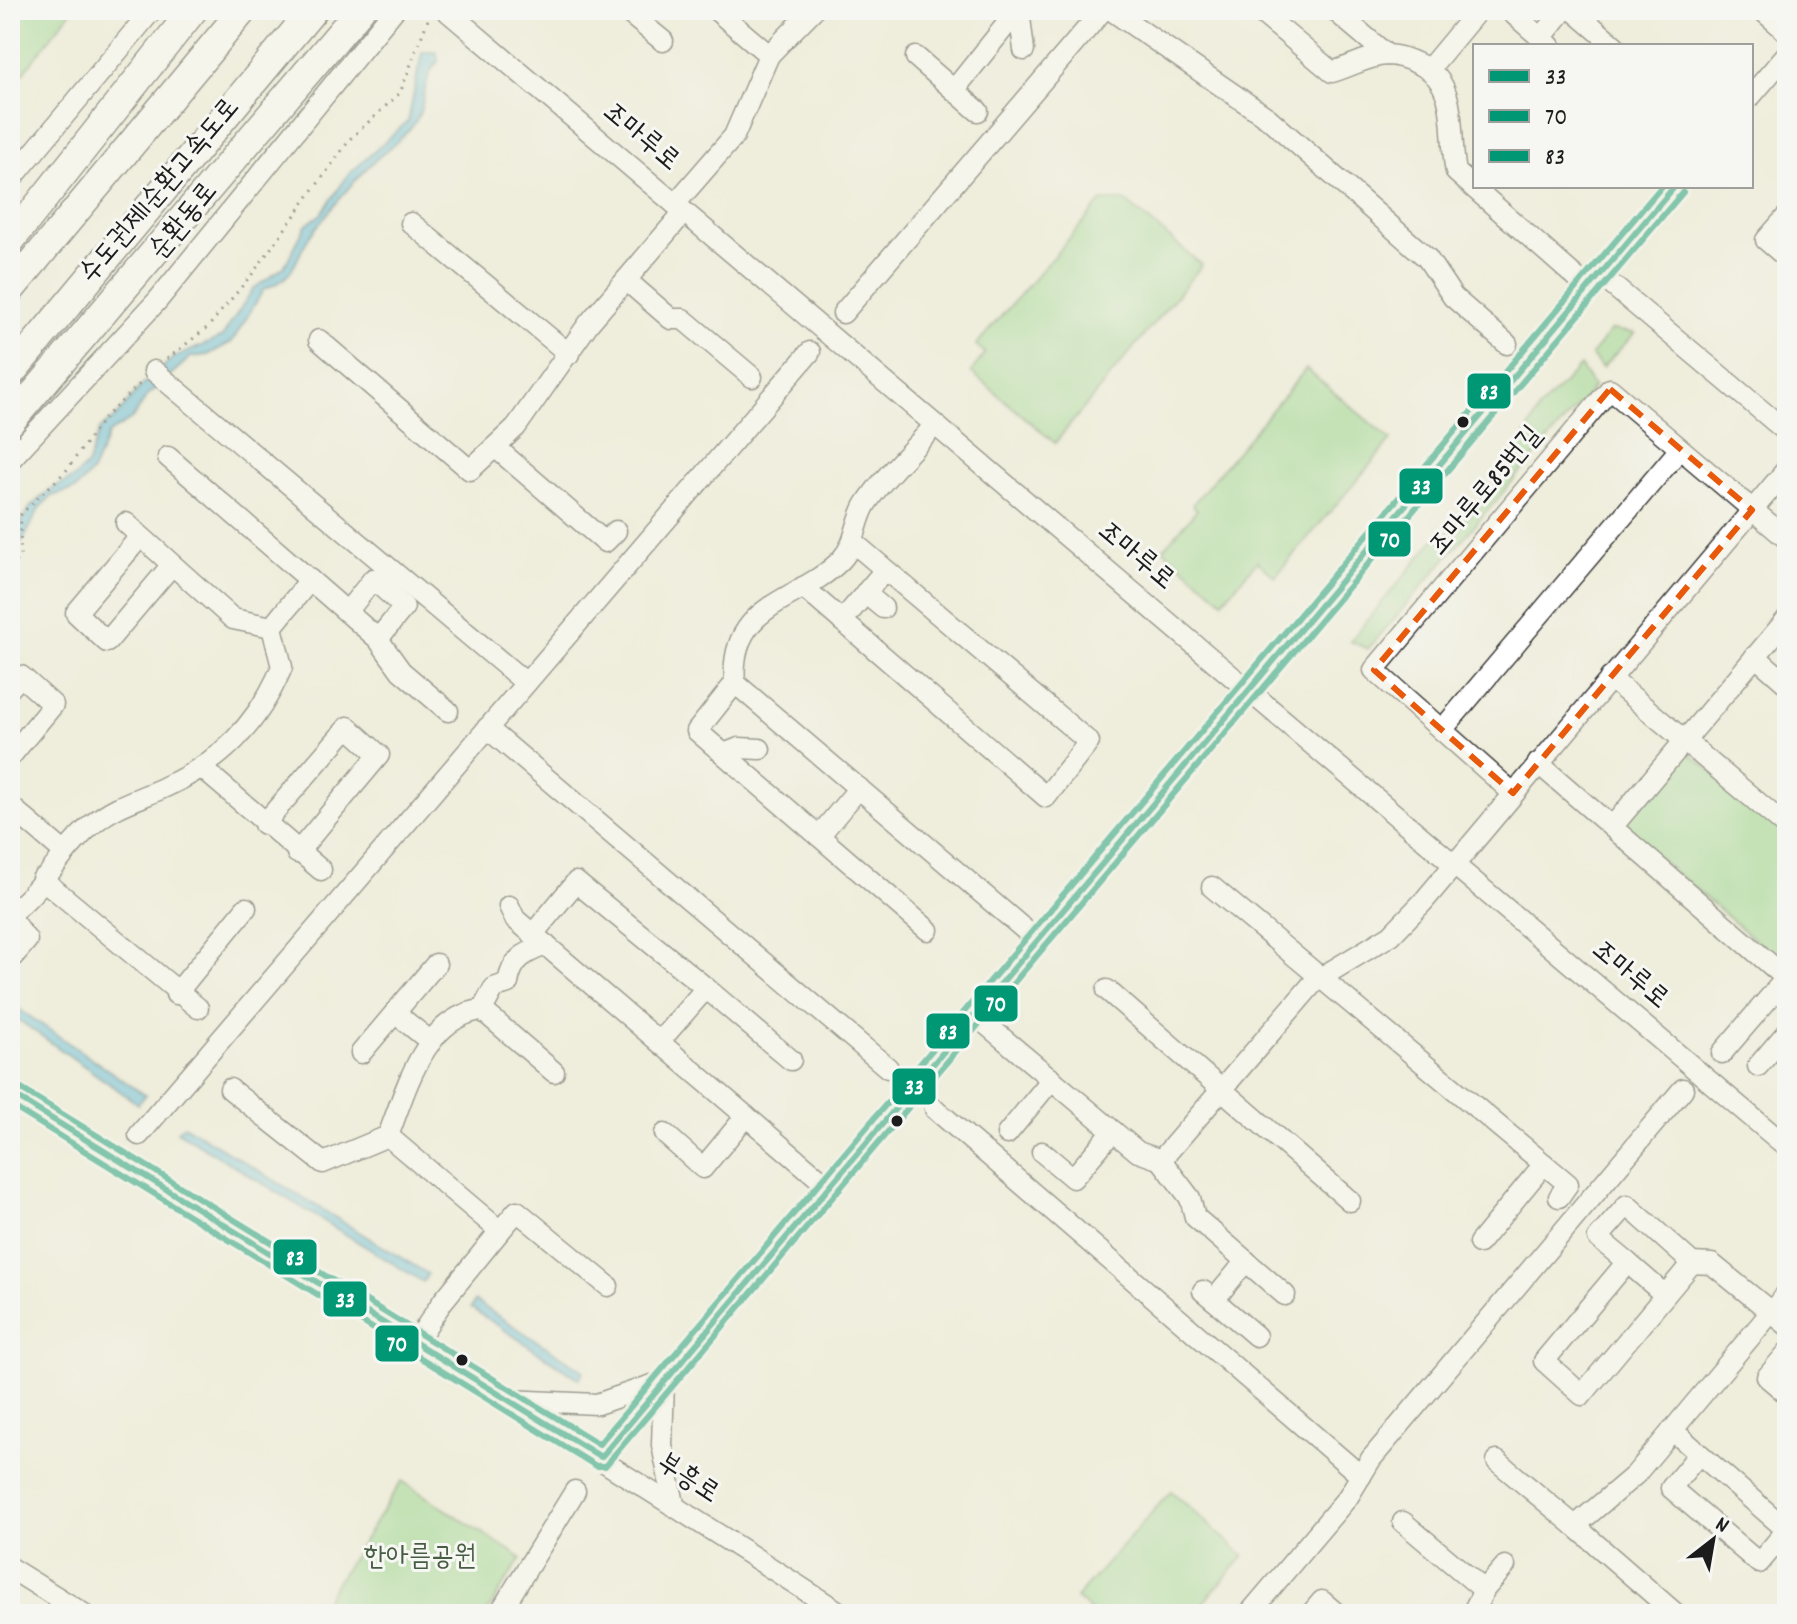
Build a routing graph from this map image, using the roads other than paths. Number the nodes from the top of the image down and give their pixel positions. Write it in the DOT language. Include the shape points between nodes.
graph roads {
  1 [pos="152,10"];
  2 [pos="193,10"];
  3 [pos="243,10"];
  4 [pos="313,10"];
  5 [pos="360,10"];
  6 [pos="394,10"];
  7 [pos="446,10"];
  8 [pos="716,10"];
  9 [pos="813,10"];
  10 [pos="1018,10"];
  11 [pos="1103,10"];
  12 [pos="1111,10"];
  13 [pos="1334,10"];
  14 [pos="1478,10"];
  15 [pos="1509,10"];
  16 [pos="1564,10"];
  17 [pos="1573,10"];
  18 [pos="1762,10"];
  19 [pos="629,11"];
  20 [pos="1255,14"];
  21 [pos="1787,32"];
  22 [pos="663,41"];
  23 [pos="1546,42"];
  24 [pos="1613,44"];
  25 [pos="1024,50"];
  26 [pos="1787,54"];
  27 [pos="769,55"];
  28 [pos="1387,55"];
  29 [pos="916,57"];
  30 [pos="1429,69"];
  31 [pos="954,90"];
  32 [pos="1753,94"];
  33 [pos="978,111"];
  34 [pos="10,181"];
  35 [pos="1473,185"];
  36 [pos="1476,188"];
  37 [pos="1673,188"];
  38 [pos="680,208"];
  39 [pos="1787,216"];
  40 [pos="411,223"];
  41 [pos="10,241"];
  42 [pos="1787,258"];
  43 [pos="626,280"];
  44 [pos="1594,281"];
  45 [pos="10,290"];
  46 [pos="843,313"];
  47 [pos="319,340"];
  48 [pos="1507,344"];
  49 [pos="810,352"];
  50 [pos="569,354"];
  51 [pos="154,371"];
  52 [pos="10,374"];
  53 [pos="752,377"];
  54 [pos="10,422"];
  55 [pos="935,425"];
  56 [pos="1787,432"];
  57 [pos="495,447"];
  58 [pos="1680,449"];
  59 [pos="168,457"];
  60 [pos="10,460"];
  61 [pos="1787,469"];
  62 [pos="1752,510"];
  63 [pos="616,531"];
  64 [pos="1787,539"];
  65 [pos="854,543"];
  66 [pos="171,566"];
  67 [pos="885,570"];
  68 [pos="310,580"];
  69 [pos="803,587"];
  70 [pos="865,593"];
  71 [pos="883,608"];
  72 [pos="347,612"];
  73 [pos="1787,619"];
  74 [pos="842,621"];
  75 [pos="272,627"];
  76 [pos="378,639"];
  77 [pos="1755,656"];
  78 [pos="1610,678"];
  79 [pos="526,683"];
  80 [pos="735,683"];
  81 [pos="1787,684"];
  82 [pos="10,688"];
  83 [pos="1250,692"];
  84 [pos="448,711"];
  85 [pos="487,728"];
  86 [pos="1442,730"];
  87 [pos="1684,740"];
  88 [pos="760,749"];
  89 [pos="724,754"];
  90 [pos="10,757"];
  91 [pos="1538,763"];
  92 [pos="203,769"];
  93 [pos="859,788"];
  94 [pos="1513,793"];
  95 [pos="10,806"];
  96 [pos="264,824"];
  97 [pos="1612,827"];
  98 [pos="1787,827"];
  99 [pos="819,836"];
  100 [pos="64,852"];
  101 [pos="297,853"];
  102 [pos="1453,864"];
  103 [pos="321,870"];
  104 [pos="42,879"];
  105 [pos="1212,887"];
  106 [pos="509,906"];
  107 [pos="246,908"];
  108 [pos="10,916"];
  109 [pos="928,930"];
  110 [pos="539,940"];
  111 [pos="1038,941"];
  112 [pos="10,960"];
  113 [pos="436,964"];
  114 [pos="1320,977"];
  115 [pos="1787,978"];
  116 [pos="706,988"];
  117 [pos="1107,990"];
  118 [pos="176,994"];
  119 [pos="198,1008"];
  120 [pos="482,1010"];
  121 [pos="395,1013"];
  122 [pos="975,1015"];
  123 [pos="1787,1032"];
  124 [pos="431,1042"];
  125 [pos="659,1042"];
  126 [pos="361,1053"];
  127 [pos="1722,1053"];
  128 [pos="791,1060"];
  129 [pos="1758,1066"];
  130 [pos="888,1068"];
  131 [pos="554,1072"];
  132 [pos="1052,1079"];
  133 [pos="230,1089"];
  134 [pos="1683,1089"];
  135 [pos="1221,1091"];
  136 [pos="10,1093"];
  137 [pos="935,1109"];
  138 [pos="746,1116"];
  139 [pos="1113,1131"];
  140 [pos="665,1134"];
  141 [pos="1007,1134"];
  142 [pos="139,1135"];
  143 [pos="388,1136"];
  144 [pos="1787,1147"];
  145 [pos="1042,1152"];
  146 [pos="1161,1160"];
  147 [pos="1544,1164"];
  148 [pos="829,1187"];
  149 [pos="1559,1197"];
  150 [pos="1350,1201"];
  151 [pos="500,1231"];
  152 [pos="1479,1243"];
  153 [pos="1246,1261"];
  154 [pos="1627,1262"];
  155 [pos="1692,1263"];
  156 [pos="608,1286"];
  157 [pos="1787,1293"];
  158 [pos="1285,1295"];
  159 [pos="1665,1295"];
  160 [pos="1779,1318"];
  161 [pos="1256,1336"];
  162 [pos="414,1345"];
  163 [pos="1787,1353"];
  164 [pos="664,1381"];
  165 [pos="1787,1394"];
  166 [pos="506,1400"];
  167 [pos="1672,1430"];
  168 [pos="1699,1454"];
  169 [pos="601,1457"];
  170 [pos="1497,1461"];
  171 [pos="1361,1476"];
  172 [pos="575,1491"];
  173 [pos="674,1504"];
  174 [pos="1403,1522"];
  175 [pos="1575,1526"];
  176 [pos="1787,1530"];
  177 [pos="1505,1566"];
  178 [pos="10,1568"];
  179 [pos="1481,1605"];
  180 [pos="84,1614"];
  181 [pos="499,1614"];
  182 [pos="842,1614"];
  183 [pos="1249,1614"];
  184 [pos="1311,1614"];
  185 [pos="1337,1614"];
  186 [pos="1676,1614"];
  1 -- 34 [label="street"];
  2 -- 41 [label="highway"];
  3 -- 45 [label="highway, 수도권제1순환고속도로"];
  4 -- 52 [label="highway, 수도권제1순환고속도로"];
  5 -- 54 [label="highway"];
  6 -- 60 [label="street, 순환동로" via="158,300"];
  7 -- 38 [label="street, 조마루로"];
  8 -- 27 [label="street"];
  9 -- 27 [label="street"];
  10 -- 25 [label="street"];
  10 -- 31 [label="street"];
  11 -- 46 [label="street"];
  12 -- 48 [label="street" via="1268,118 1427,258 1453,297"];
  13 -- 28 [label="street"];
  14 -- 30 [label="street"];
  15 -- 23 [label="street"];
  16 -- 23 [label="street"];
  17 -- 24 [label="street"];
  18 -- 21 [label="street"];
  19 -- 22 [label="street"];
  20 -- 28 [label="street" via="1332,72"];
  26 -- 32 [label="street"];
  27 -- 38 [label="street" via="734,136"];
  28 -- 30 [label="street"];
  29 -- 31 [label="street"];
  30 -- 35 [label="street" via="1443,84 1450,106 1456,172"];
  31 -- 33 [label="street"];
  36 -- 44 [label="street"];
  37 -- 44 [label="street"];
  38 -- 43 [label="street"];
  38 -- 55 [label="street, 조마루로"];
  39 -- 42 [label="street" via="1766,240"];
  40 -- 50 [label="street"];
  43 -- 50 [label="street"];
  43 -- 53 [label="street"];
  44 -- 56 [label="street"];
  44 -- 83 [label="street"];
  47 -- 57 [label="street" via="470,470"];
  49 -- 79 [label="street"];
  50 -- 57 [label="street"];
  51 -- 79 [label="street"];
  55 -- 65 [label="street" via="865,505"];
  55 -- 83 [label="street, 조마루로"];
  57 -- 63 [label="street" via="605,542"];
  58 -- 62 [label="street, 조마루로85번길"];
  58 -- 86 [label="street"];
  58 -- 86 [label="street, 조마루로85번길" via="1610,389 1374,670"];
  59 -- 68 [label="street"];
  61 -- 62 [label="street"];
  62 -- 64 [label="street, 조마루로85번길"];
  62 -- 78 [label="street"];
  65 -- 67 [label="street"];
  65 -- 69 [label="street" via="840,561"];
  66 -- 66 [label="street" via="133,530 76,613 107,642"];
  66 -- 75 [label="street" via="233,619"];
  67 -- 70 [label="street"];
  67 -- 74 [label="street" via="1089,742 1046,797"];
  68 -- 72 [label="street"];
  68 -- 75 [label="street"];
  69 -- 74 [label="street"];
  69 -- 80 [label="street" via="773,603 751,625 734,668"];
  70 -- 71 [label="street"];
  70 -- 74 [label="street"];
  72 -- 76 [label="street"];
  72 -- 76 [label="street" via="373,579 404,607"];
  73 -- 77 [label="street"];
  75 -- 92 [label="street" via="282,667 271,693 253,723"];
  76 -- 84 [label="street" via="401,671"];
  77 -- 81 [label="street"];
  77 -- 87 [label="street"];
  78 -- 87 [label="street"];
  78 -- 91 [label="street"];
  79 -- 85 [label="street"];
  80 -- 89 [label="street" via="697,731"];
  80 -- 93 [label="street"];
  82 -- 90 [label="street" via="21,676 53,705"];
  83 -- 102 [label="street, 조마루로"];
  83 -- 111 [label="street"];
  85 -- 130 [label="street"];
  85 -- 142 [label="street"];
  86 -- 94 [label="street, 조마루로85번길"];
  87 -- 97 [label="street"];
  87 -- 98 [label="street"];
  88 -- 89 [label="street"];
  89 -- 99 [label="street"];
  91 -- 94 [label="street"];
  91 -- 97 [label="street"];
  92 -- 96 [label="street"];
  92 -- 100 [label="street" via="108,811"];
  93 -- 99 [label="street"];
  93 -- 111 [label="street"];
  94 -- 102 [label="street"];
  95 -- 100 [label="street"];
  96 -- 101 [label="street"];
  96 -- 101 [label="street" via="348,727 379,755"];
  97 -- 115 [label="street"];
  99 -- 109 [label="street"];
  100 -- 104 [label="street"];
  101 -- 103 [label="street"];
  102 -- 114 [label="street" via="1391,935"];
  102 -- 144 [label="street, 조마루로"];
  104 -- 108 [label="street"];
  104 -- 118 [label="street"];
  105 -- 114 [label="street"];
  106 -- 110 [label="street" via="515,919"];
  107 -- 118 [label="street"];
  108 -- 112 [label="street" via="27,940"];
  110 -- 116 [label="street" via="576,882"];
  110 -- 120 [label="street" via="516,960 515,989 494,988"];
  110 -- 125 [label="street"];
  111 -- 122 [label="street"];
  113 -- 121 [label="street"];
  114 -- 135 [label="street"];
  114 -- 147 [label="street"];
  115 -- 127 [label="street"];
  116 -- 125 [label="street"];
  116 -- 128 [label="street"];
  117 -- 135 [label="street"];
  118 -- 119 [label="street"];
  120 -- 124 [label="street" via="464,1012"];
  120 -- 131 [label="street"];
  121 -- 124 [label="street"];
  121 -- 126 [label="street"];
  122 -- 132 [label="street"];
  122 -- 148 [label="street"];
  123 -- 129 [label="street"];
  124 -- 143 [label="street" via="409,1079"];
  125 -- 138 [label="street"];
  132 -- 139 [label="street"];
  132 -- 141 [label="street"];
  133 -- 143 [label="street" via="323,1163"];
  134 -- 171 [label="street"];
  135 -- 146 [label="street"];
  135 -- 150 [label="street"];
  136 -- 162 [label="street, 부흥로"];
  137 -- 171 [label="street"];
  138 -- 140 [label="street" via="708,1173"];
  138 -- 148 [label="street"];
  139 -- 145 [label="street" via="1073,1178"];
  139 -- 146 [label="street" via="1138,1152"];
  143 -- 151 [label="street"];
  146 -- 153 [label="street" via="1185,1190 1195,1217"];
  147 -- 149 [label="street" via="1568,1184"];
  147 -- 152 [label="street"];
  148 -- 164 [label="street"];
  151 -- 156 [label="street" via="517,1211"];
  151 -- 162 [label="street"];
  153 -- 158 [label="street"];
  153 -- 161 [label="street" via="1209,1295"];
  154 -- 155 [label="street" via="1598,1238 1627,1205"];
  154 -- 159 [label="street"];
  154 -- 159 [label="street" via="1544,1361 1582,1395"];
  155 -- 159 [label="street"];
  155 -- 160 [label="street" via="1712,1264"];
  157 -- 160 [label="street"];
  160 -- 167 [label="street"];
  162 -- 166 [label="street, 부흥로"];
  163 -- 165 [label="street" via="1767,1377"];
  164 -- 166 [label="street" via="597,1404"];
  164 -- 169 [label="street"];
  164 -- 173 [label="street" via="662,1445"];
  166 -- 169 [label="street, 부흥로"];
  167 -- 168 [label="street"];
  167 -- 175 [label="street" via="1635,1475"];
  168 -- 176 [label="street"];
  168 -- 176 [label="street" via="1671,1488 1759,1563"];
  169 -- 173 [label="street, 부흥로"];
  170 -- 175 [label="street"];
  171 -- 183 [label="street"];
  172 -- 181 [label="street"];
  173 -- 182 [label="street, 부흥로"];
  174 -- 179 [label="street"];
  175 -- 186 [label="street"];
  177 -- 179 [label="street"];
  178 -- 180 [label="street"];
  184 -- 185 [label="street" via="1322,1601"];
}
